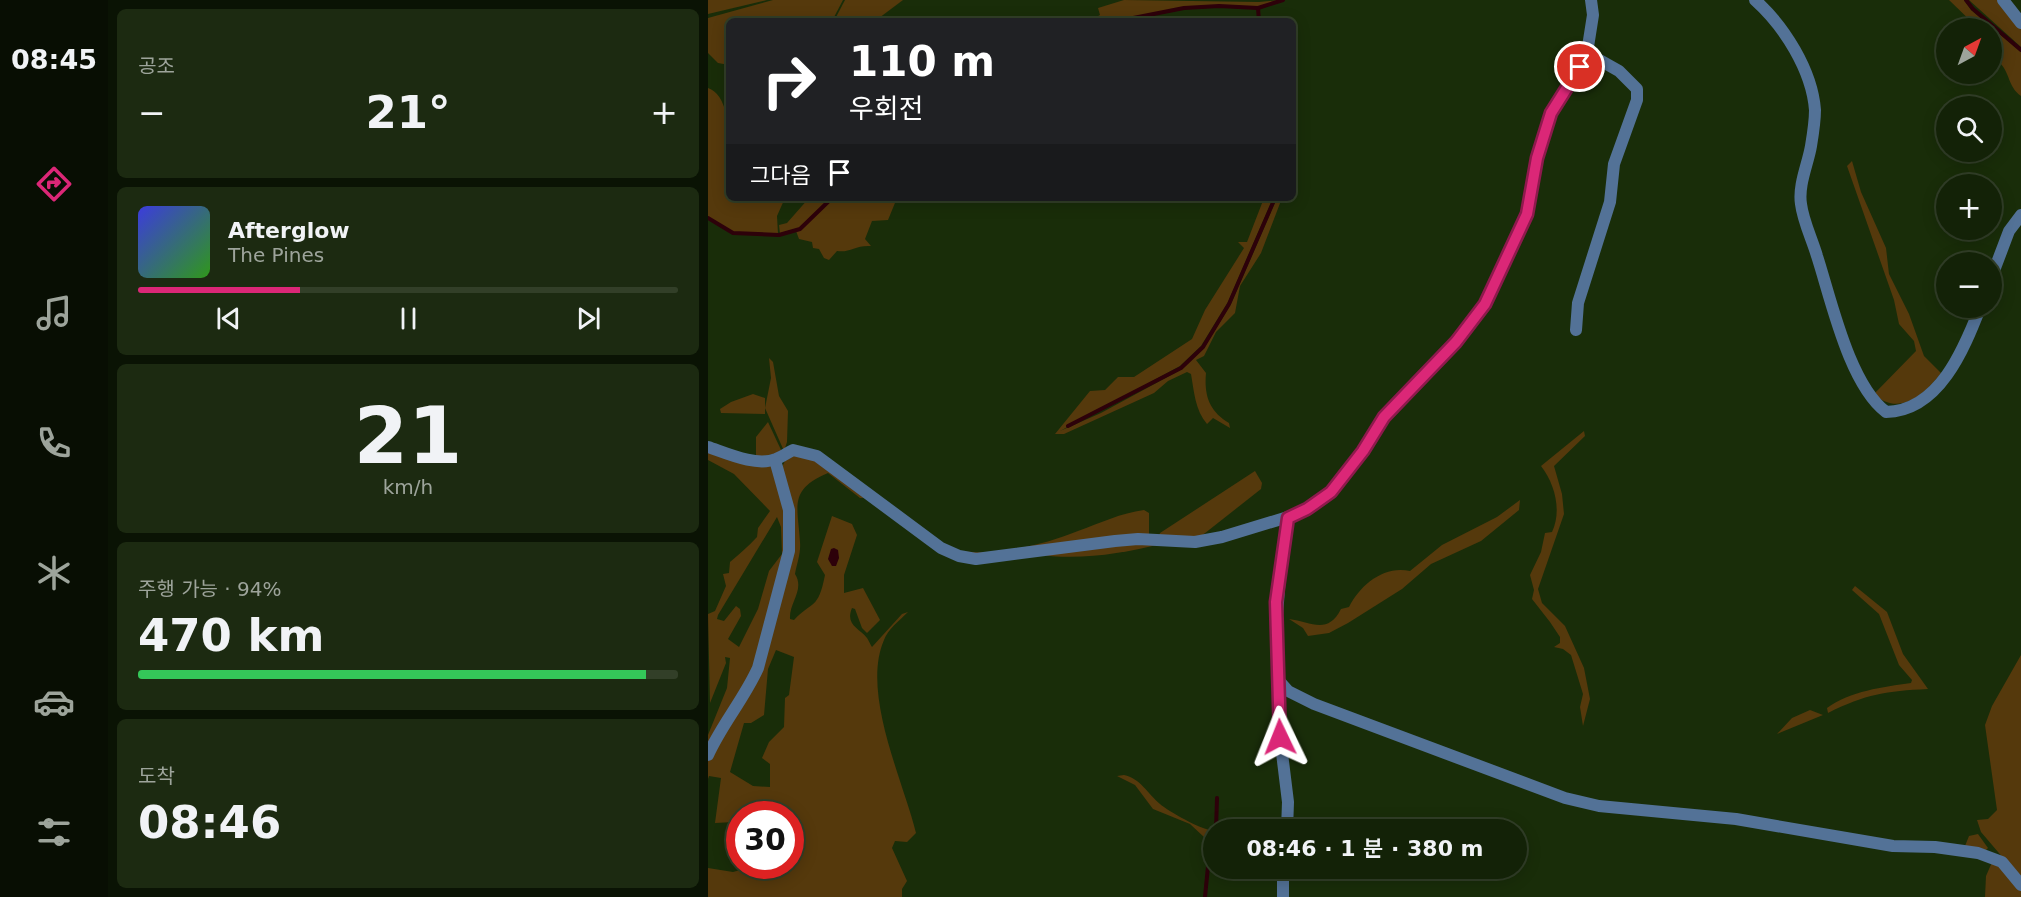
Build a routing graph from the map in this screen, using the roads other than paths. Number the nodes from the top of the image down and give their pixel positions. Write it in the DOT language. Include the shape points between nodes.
graph roads {
  1 [pos="1591,0"];
  2 [pos="1755,0"];
  3 [pos="2003,0"];
  4 [pos="2021,23"];
  5 [pos="1587,54"];
  6 [pos="2021,215"];
  7 [pos="2001,252"];
  8 [pos="1976,318"];
  9 [pos="1576,330"];
  10 [pos="708,447"];
  11 [pos="775,460"];
  12 [pos="1288,518"];
  13 [pos="1280,681"];
  14 [pos="708,755"];
  15 [pos="1287,819"];
  16 [pos="1283,879"];
  17 [pos="2021,885"];
  18 [pos="1283,897"];
  1 -- 5 [label="street" via="1593,15"];
  2 -- 8 [label="street" via="1781,30 1810,87 1815,110 1801,204 1843,340 1863,383 1880,407 1886,412 1925,399 1939,386"];
  3 -- 4 [label="street"];
  5 -- 9 [label="street" via="1618,71 1637,89 1637,100 1614,164 1610,202 1578,303"];
  5 -- 12 [label="street" via="1551,113 1537,158 1527,214 1485,304 1456,342 1384,417 1331,492"];
  6 -- 7 [label="street"];
  10 -- 11 [label="street" via="746,459"];
  11 -- 12 [label="street" via="793,450 817,456 941,548 976,559 1127,540 1195,542"];
  11 -- 14 [label="street" via="791,530 784,574 758,668"];
  12 -- 13 [label="street" via="1276,602"];
  13 -- 15 [label="street" via="1278,713"];
  13 -- 17 [label="street" via="1288,691 1314,704 1565,798 1599,806 1736,819 1893,846 1978,853 2002,861"];
  16 -- 18 [label="street"];
}
